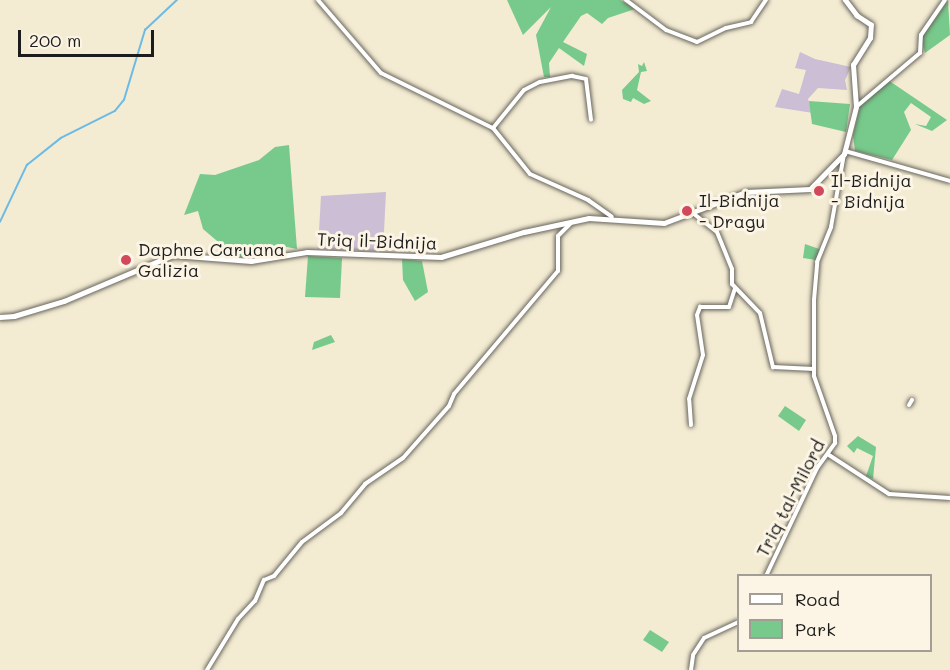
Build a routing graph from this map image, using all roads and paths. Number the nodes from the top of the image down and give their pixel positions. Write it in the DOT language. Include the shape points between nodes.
graph roads {
  1 [pos="318,0"];
  2 [pos="626,0"];
  3 [pos="766,0"];
  4 [pos="845,0"];
  5 [pos="945,0"];
  6 [pos="856,107"];
  7 [pos="591,120"];
  8 [pos="493,128"];
  9 [pos="844,152"];
  10 [pos="950,181"];
  11 [pos="694,214"];
  12 [pos="612,217"];
  13 [pos="574,221"];
  14 [pos="735,288"];
  15 [pos="0,317"];
  16 [pos="814,369"];
  17 [pos="912,399"];
  18 [pos="909,405"];
  19 [pos="691,424"];
  20 [pos="829,455"];
  21 [pos="950,498"];
  22 [pos="767,574"];
  23 [pos="737,622"];
  24 [pos="207,670"];
  25 [pos="691,670"];
  1 -- 8 [label="street" via="381,73"];
  2 -- 3 [label="street" via="666,30 697,42 726,28 751,22"];
  4 -- 6 [label="street" via="857,16 871,25 870,38 853,65"];
  5 -- 6 [label="street" via="921,35 920,53"];
  6 -- 9 [label="street"];
  7 -- 8 [label="street" via="585,79 572,76 540,82 524,90"];
  8 -- 12 [label="street" via="530,174 588,200"];
  9 -- 10 [label="street"];
  9 -- 11 [label="street, Triq il-Bidnija" via="810,189 746,192"];
  9 -- 16 [label="street, Triq tal-Milord" via="831,227 817,262"];
  11 -- 12 [label="street, Triq il-Bidnija" via="664,223"];
  11 -- 14 [label="street" via="717,232"];
  12 -- 13 [label="street, Triq il-Bidnija"];
  13 -- 15 [label="street, Triq il-Bidnija" via="434,258 307,252 251,261 167,256 93,291 36,311"];
  13 -- 24 [label="street" via="558,236 558,271 454,394 449,406 403,458 365,484 336,518 302,542 274,576 264,580 255,601 238,620"];
  14 -- 16 [label="street" via="760,313 773,367"];
  14 -- 19 [label="street" via="729,307 700,307 697,315 703,355 689,399"];
  16 -- 20 [label="street, Triq tal-Milord" via="836,436"];
  17 -- 18 [label="street"];
  20 -- 21 [label="street" via="889,494"];
  20 -- 22 [label="street, Triq tal-Milord" via="817,468"];
  23 -- 25 [label="street" via="704,638 693,655"];
}
